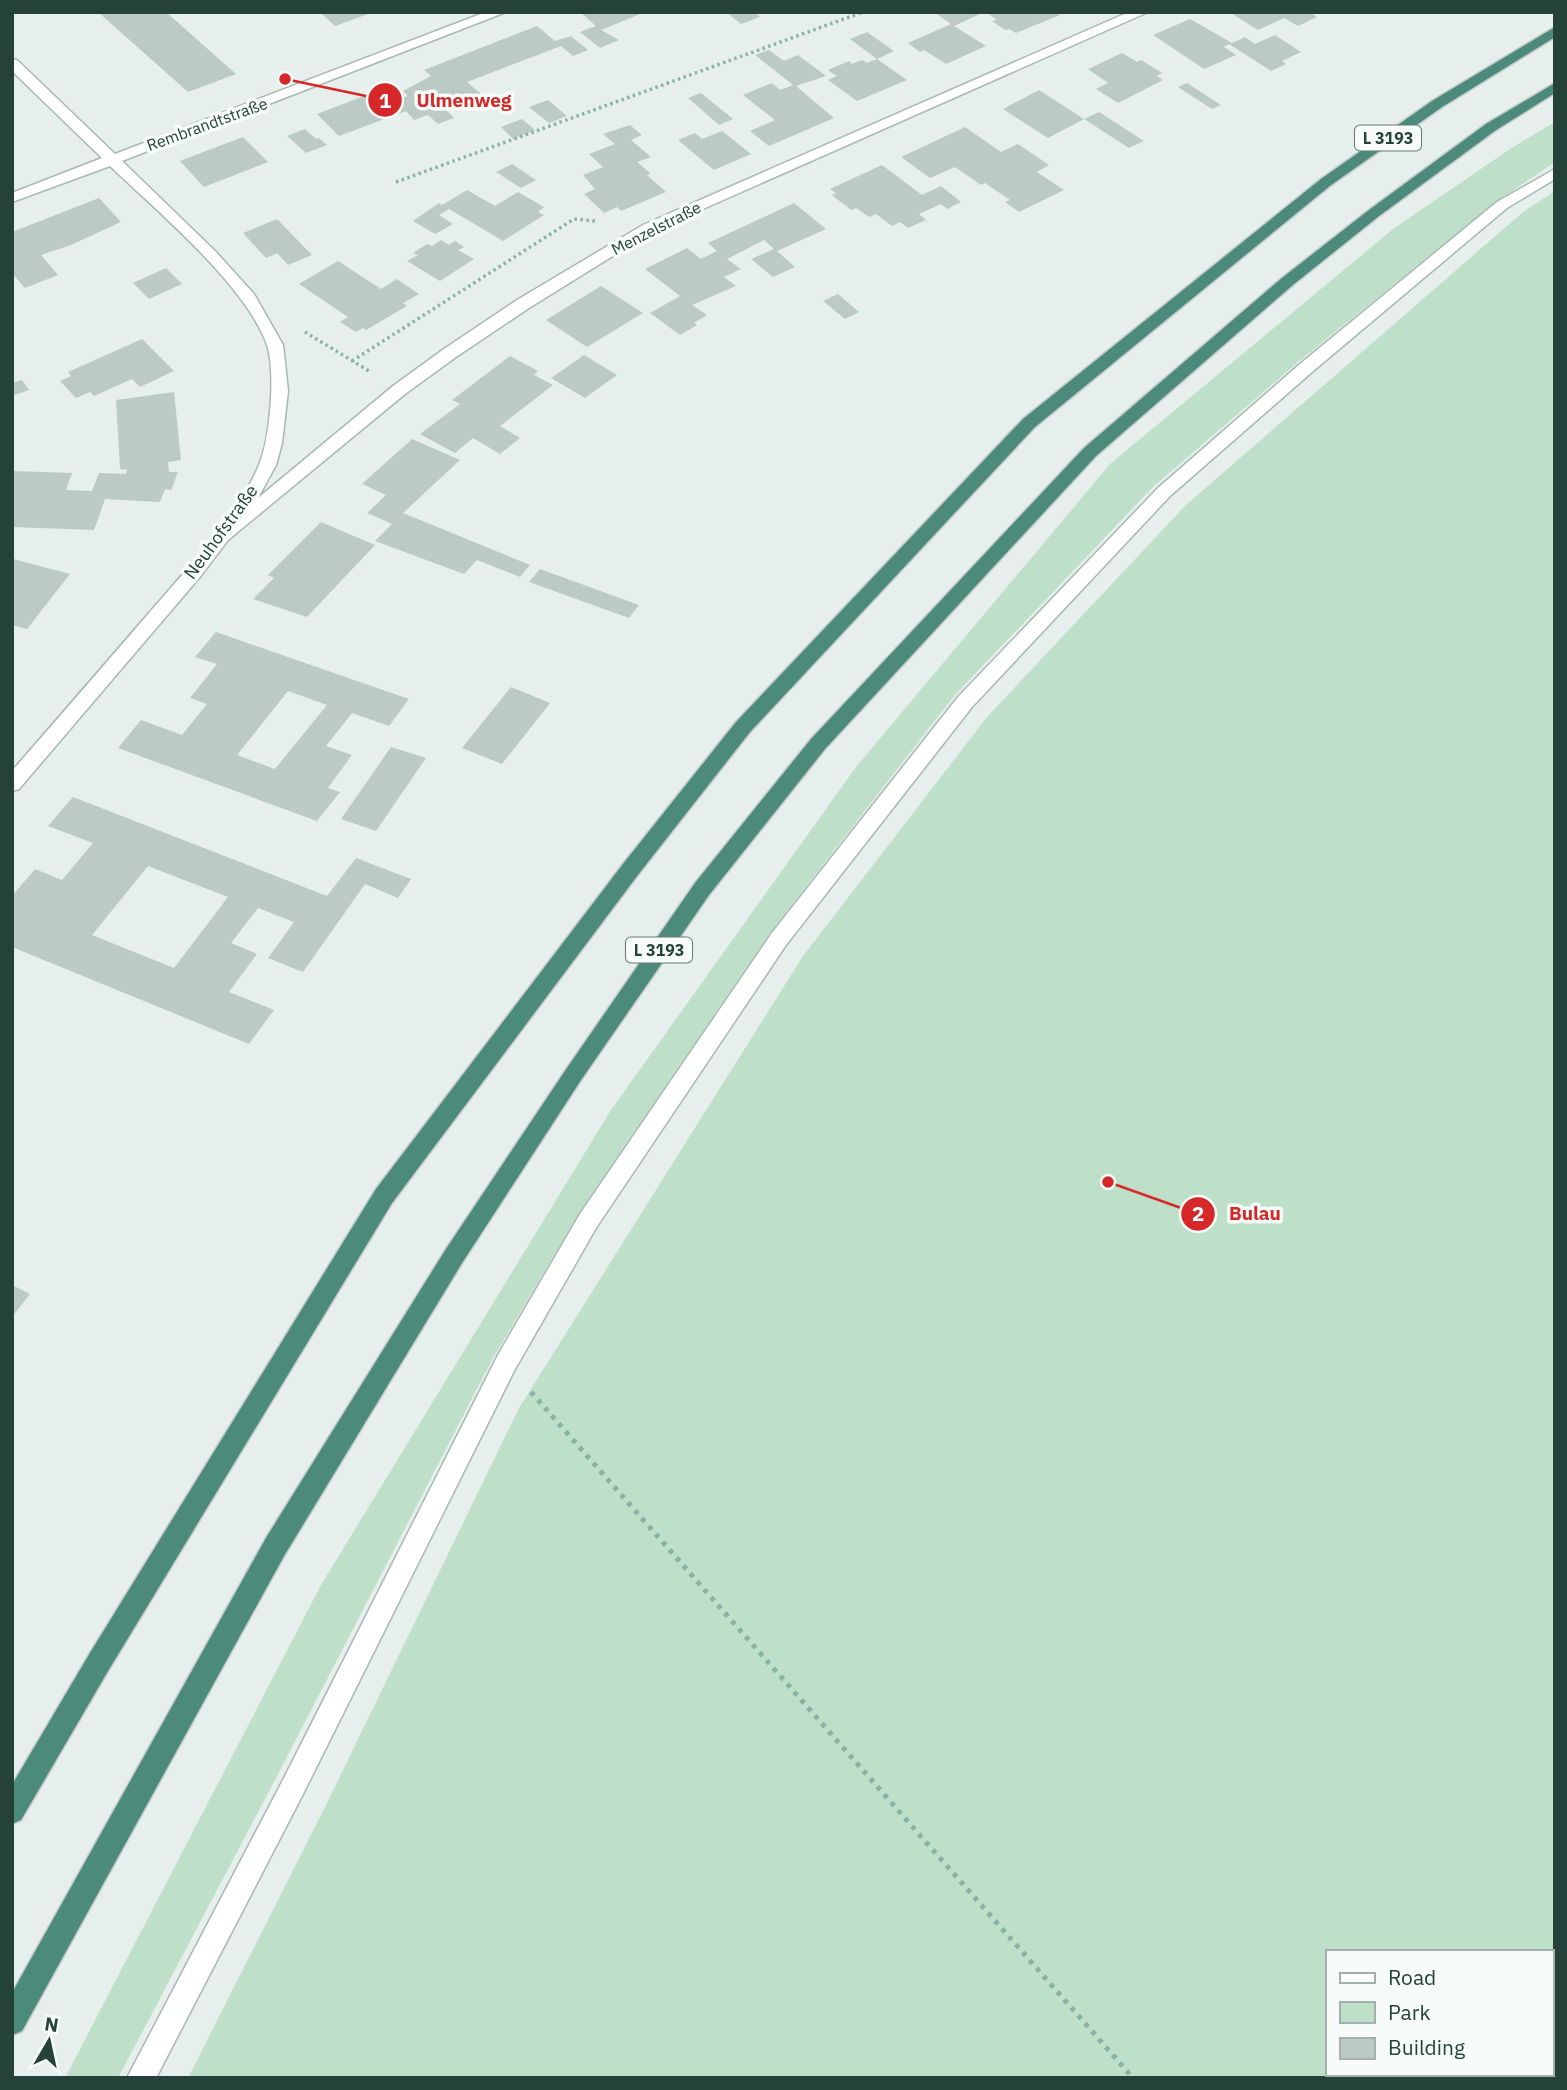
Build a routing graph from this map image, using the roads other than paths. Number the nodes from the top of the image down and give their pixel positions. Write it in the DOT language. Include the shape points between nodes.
graph roads {
  1 [pos="499,12"];
  2 [pos="1141,12"];
  3 [pos="1555,32"];
  4 [pos="12,63"];
  5 [pos="1555,87"];
  6 [pos="110,160"];
  7 [pos="1555,173"];
  8 [pos="12,198"];
  9 [pos="225,535"];
  10 [pos="12,784"];
  11 [pos="12,1811"];
  12 [pos="12,2021"];
  13 [pos="141,2078"];
  1 -- 6 [label="street, Rembrandtstraße"];
  2 -- 9 [label="street, Menzelstraße" via="648,228 523,304 399,390"];
  3 -- 11 [label="highway, L 3193" via="1437,104 1326,181 1039,415 743,727 384,1196"];
  4 -- 6 [label="street, Neuhofstraße"];
  5 -- 12 [label="highway, L 3193" via="1491,127 1374,213 1090,452 818,744 702,889 462,1244 275,1547"];
  6 -- 8 [label="street, Rembrandtstraße"];
  6 -- 9 [label="street, Neuhofstraße" via="211,254 259,313 275,345 279,415 268,465"];
  7 -- 13 [label="street" via="1502,205 1164,492 965,702 779,939 588,1221 506,1363"];
  9 -- 10 [label="street, Neuhofstraße"];
}
